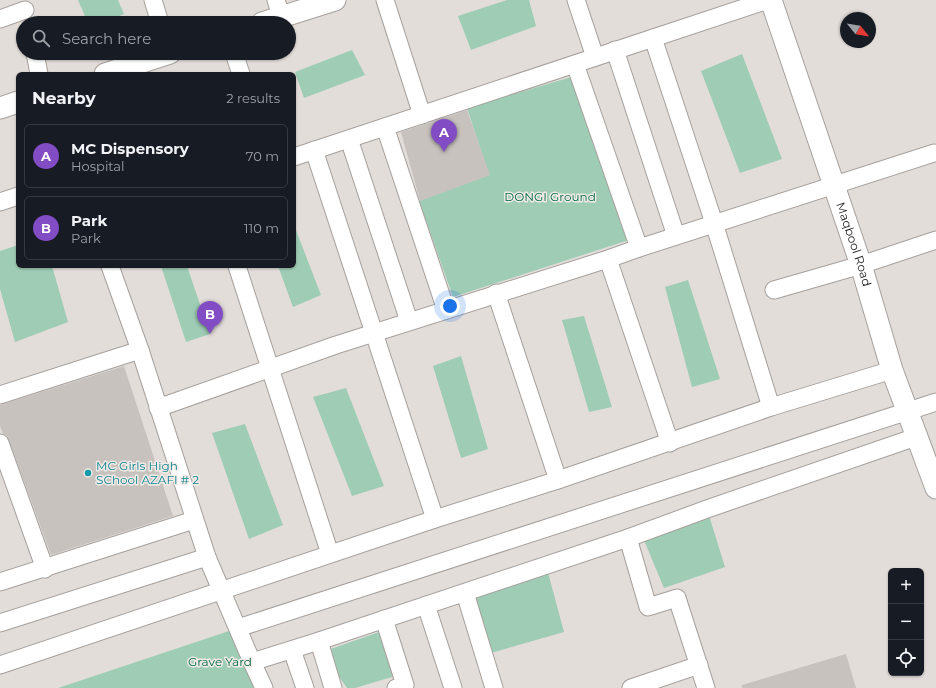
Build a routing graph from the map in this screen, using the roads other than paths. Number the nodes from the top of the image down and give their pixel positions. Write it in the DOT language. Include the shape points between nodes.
graph roads {
  1 [pos="153,0"];
  2 [pos="335,0"];
  3 [pos="385,0"];
  4 [pos="576,0"];
  5 [pos="769,0"];
  6 [pos="25,11"];
  7 [pos="273,13"];
  8 [pos="158,16"];
  9 [pos="0,19"];
  10 [pos="653,38"];
  11 [pos="615,50"];
  12 [pos="595,57"];
  13 [pos="36,60"];
  14 [pos="148,60"];
  15 [pos="236,60"];
  16 [pos="575,64"];
  17 [pos="39,72"];
  18 [pos="110,72"];
  19 [pos="240,72"];
  20 [pos="16,103"];
  21 [pos="0,108"];
  22 [pos="422,115"];
  23 [pos="385,127"];
  24 [pos="349,138"];
  25 [pos="314,150"];
  26 [pos="934,153"];
  27 [pos="296,156"];
  28 [pos="834,185"];
  29 [pos="16,197"];
  30 [pos="0,202"];
  31 [pos="714,223"];
  32 [pos="676,236"];
  33 [pos="936,240"];
  34 [pos="639,248"];
  35 [pos="608,259"];
  36 [pos="861,265"];
  37 [pos="111,268"];
  38 [pos="238,268"];
  39 [pos="774,290"];
  40 [pos="496,293"];
  41 [pos="446,310"];
  42 [pos="408,322"];
  43 [pos="374,332"];
  44 [pos="140,350"];
  45 [pos="270,368"];
  46 [pos="892,370"];
  47 [pos="0,395"];
  48 [pos="936,402"];
  49 [pos="771,407"];
  50 [pos="158,408"];
  51 [pos="907,411"];
  52 [pos="916,437"];
  53 [pos="0,443"];
  54 [pos="670,443"];
  55 [pos="558,480"];
  56 [pos="935,484"];
  57 [pos="435,519"];
  58 [pos="194,520"];
  59 [pos="628,538"];
  60 [pos="330,554"];
  61 [pos="207,557"];
  62 [pos="45,569"];
  63 [pos="0,582"];
  64 [pos="222,592"];
  65 [pos="465,593"];
  66 [pos="426,605"];
  67 [pos="384,619"];
  68 [pos="0,623"];
  69 [pos="238,628"];
  70 [pos="319,641"];
  71 [pos="292,650"];
  72 [pos="252,662"];
  73 [pos="0,665"];
  74 [pos="699,666"];
  75 [pos="264,688"];
  76 [pos="305,688"];
  77 [pos="333,688"];
  78 [pos="396,688"];
  79 [pos="453,688"];
  80 [pos="494,688"];
  81 [pos="631,688"];
  82 [pos="706,688"];
  1 -- 8 [label="street"];
  2 -- 7 [label="street"];
  3 -- 22 [label="street"];
  4 -- 12 [label="street"];
  5 -- 10 [label="street"];
  5 -- 28 [label="street, Maqbool Road"];
  6 -- 9 [label="street"];
  10 -- 11 [label="street"];
  10 -- 31 [label="street"];
  11 -- 12 [label="street"];
  11 -- 32 [label="street"];
  12 -- 16 [label="street"];
  13 -- 17 [label="street"];
  14 -- 18 [label="street"];
  15 -- 19 [label="street"];
  16 -- 22 [label="street"];
  16 -- 34 [label="street"];
  20 -- 21 [label="street"];
  22 -- 23 [label="street"];
  23 -- 24 [label="street"];
  23 -- 41 [label="street"];
  24 -- 25 [label="street"];
  24 -- 42 [label="street"];
  25 -- 27 [label="street"];
  25 -- 43 [label="street"];
  26 -- 28 [label="street"];
  28 -- 31 [label="street"];
  28 -- 36 [label="street, Maqbool Road"];
  29 -- 30 [label="street"];
  31 -- 32 [label="street"];
  31 -- 49 [label="street"];
  32 -- 34 [label="street"];
  33 -- 36 [label="street"];
  34 -- 35 [label="street"];
  35 -- 40 [label="street"];
  35 -- 54 [label="street"];
  36 -- 39 [label="street"];
  36 -- 46 [label="street, Maqbool Road"];
  37 -- 44 [label="street"];
  38 -- 45 [label="street"];
  40 -- 41 [label="street"];
  40 -- 55 [label="street"];
  41 -- 42 [label="street"];
  42 -- 43 [label="street"];
  43 -- 45 [label="street"];
  43 -- 57 [label="street"];
  44 -- 47 [label="street"];
  44 -- 50 [label="street"];
  45 -- 50 [label="street"];
  45 -- 60 [label="street"];
  46 -- 49 [label="street"];
  46 -- 51 [label="street, Maqbool Road"];
  48 -- 51 [label="street"];
  49 -- 54 [label="street"];
  50 -- 58 [label="street"];
  51 -- 52 [label="street, Maqbool Road"];
  51 -- 69 [label="street"];
  52 -- 56 [label="street, Maqbool Road"];
  52 -- 59 [label="street"];
  53 -- 62 [label="street"];
  54 -- 55 [label="street"];
  55 -- 57 [label="street"];
  57 -- 60 [label="street"];
  58 -- 61 [label="street"];
  58 -- 62 [label="street"];
  59 -- 65 [label="street"];
  59 -- 74 [label="street" via="648,608 677,598"];
  60 -- 64 [label="street"];
  61 -- 64 [label="street"];
  61 -- 68 [label="street"];
  62 -- 63 [label="street"];
  64 -- 69 [label="street"];
  64 -- 73 [label="street"];
  65 -- 66 [label="street"];
  65 -- 80 [label="street"];
  66 -- 67 [label="street"];
  66 -- 79 [label="street"];
  67 -- 70 [label="street"];
  67 -- 78 [label="street" via="405,685"];
  69 -- 72 [label="street"];
  70 -- 71 [label="street"];
  70 -- 77 [label="street"];
  71 -- 72 [label="street"];
  71 -- 76 [label="street"];
  72 -- 75 [label="street"];
  74 -- 81 [label="street"];
  74 -- 82 [label="street"];
}
